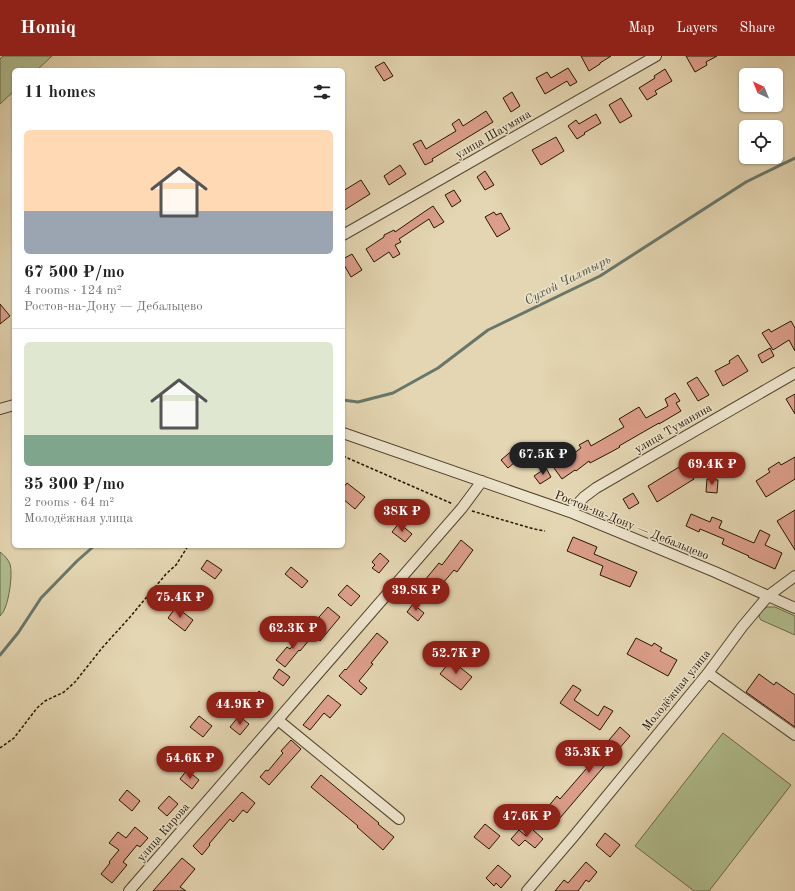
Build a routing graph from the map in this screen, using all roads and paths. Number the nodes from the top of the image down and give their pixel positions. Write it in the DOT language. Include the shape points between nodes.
graph roads {
  1 [pos="656,56"];
  2 [pos="345,234"];
  3 [pos="795,373"];
  4 [pos="12,406"];
  5 [pos="0,409"];
  6 [pos="345,434"];
  7 [pos="345,457"];
  8 [pos="482,481"];
  9 [pos="462,508"];
  10 [pos="570,512"];
  11 [pos="545,531"];
  12 [pos="187,548"];
  13 [pos="795,576"];
  14 [pos="768,596"];
  15 [pos="795,608"];
  16 [pos="708,673"];
  17 [pos="278,720"];
  18 [pos="795,735"];
  19 [pos="0,748"];
  20 [pos="399,819"];
  21 [pos="129,891"];
  22 [pos="527,891"];
  1 -- 2 [label="street, улица Шаумяна"];
  3 -- 10 [label="street, улица Туманяна" via="596,488"];
  4 -- 5 [label="street"];
  6 -- 8 [label="street, Ростов-на-Дону — Дебальцево"];
  7 -- 9 [label="path"];
  8 -- 9 [label="street, улица Кирова"];
  8 -- 10 [label="street, Ростов-на-Дону — Дебальцево"];
  9 -- 11 [label="path"];
  9 -- 17 [label="street, улица Кирова"];
  10 -- 14 [label="street, Ростов-на-Дону — Дебальцево"];
  12 -- 19 [label="path" via="176,564 74,682 64,692 37,708 14,738"];
  13 -- 14 [label="street, Молодёжная улица"];
  14 -- 15 [label="street, Ростов-на-Дону — Дебальцево"];
  14 -- 16 [label="street, Молодёжная улица"];
  16 -- 18 [label="street"];
  16 -- 22 [label="street, Молодёжная улица"];
  17 -- 20 [label="street"];
  17 -- 21 [label="street, улица Кирова"];
}
